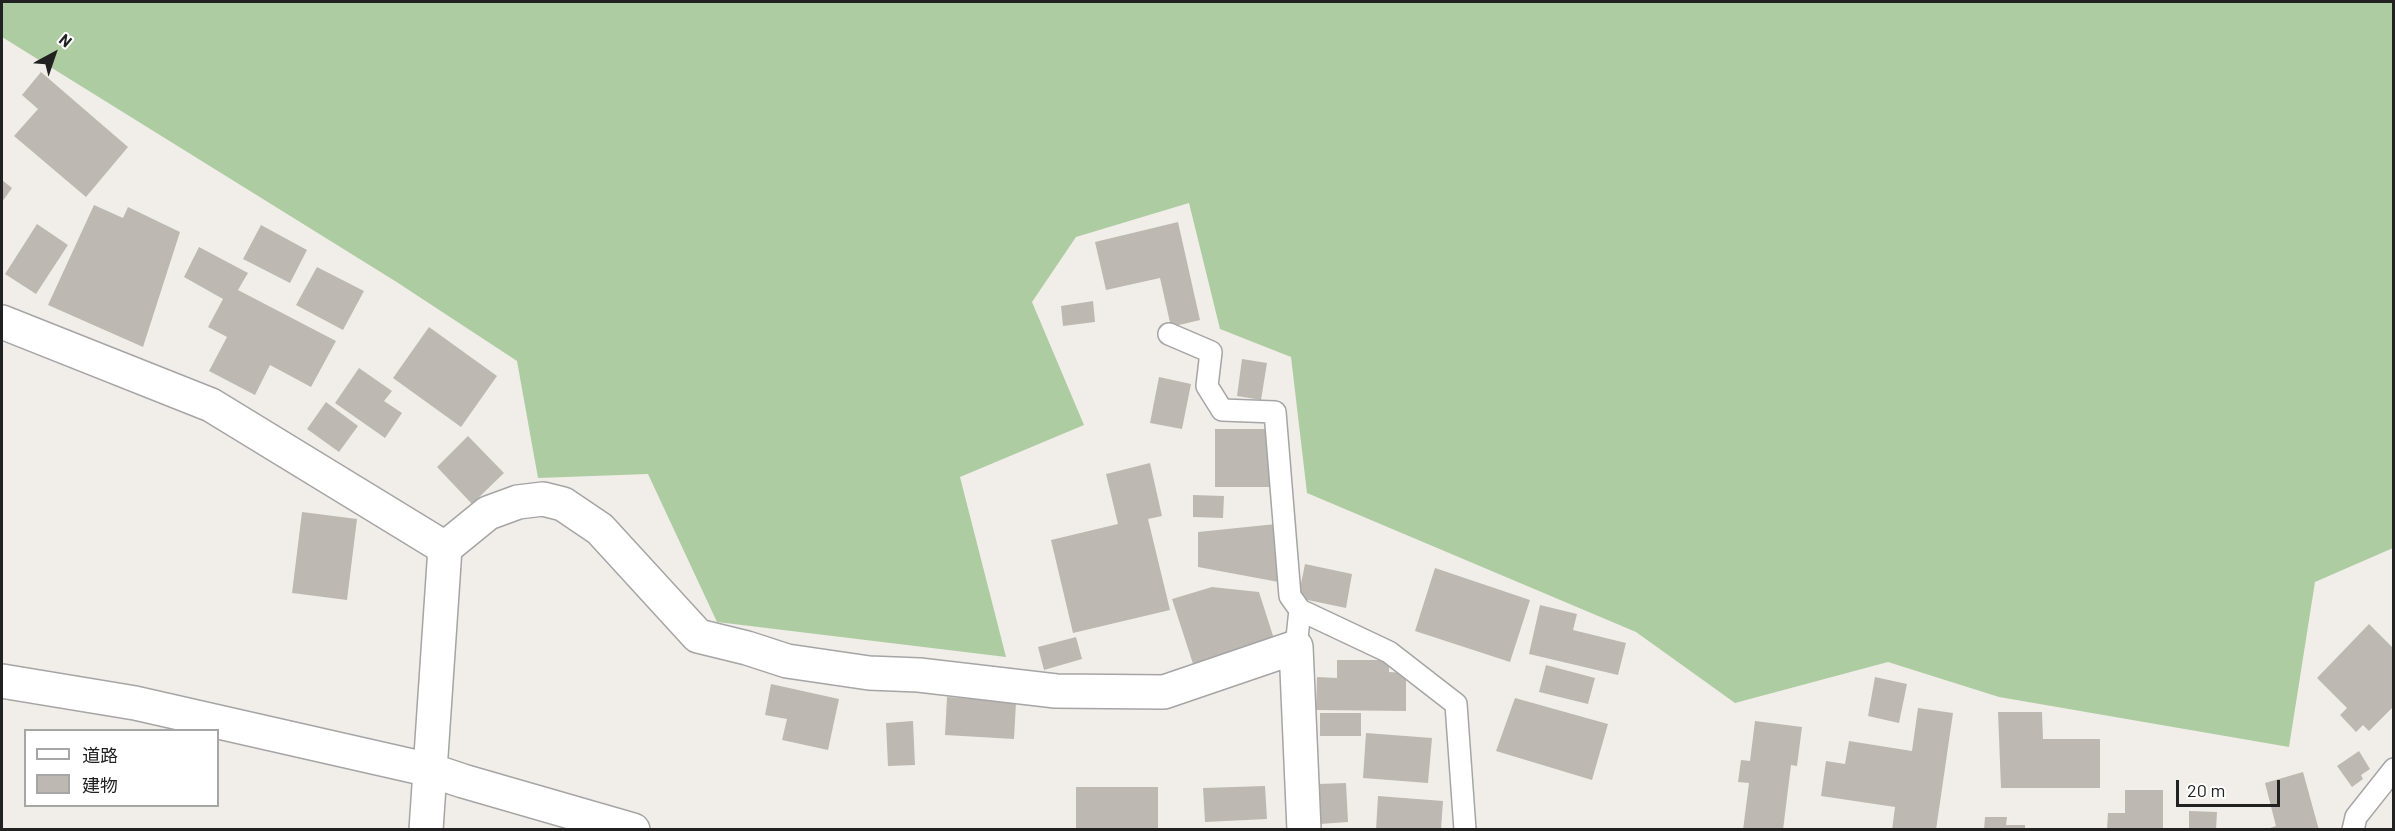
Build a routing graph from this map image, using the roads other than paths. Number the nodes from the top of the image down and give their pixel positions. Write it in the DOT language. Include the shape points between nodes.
graph roads {
  1 [pos="2,322"];
  2 [pos="1169,333"];
  3 [pos="445,548"];
  4 [pos="1300,610"];
  5 [pos="1296,647"];
  6 [pos="2,681"];
  7 [pos="2394,769"];
  8 [pos="430,770"];
  9 [pos="426,830"];
  10 [pos="633,830"];
  11 [pos="1304,830"];
  12 [pos="1465,830"];
  13 [pos="2353,830"];
  1 -- 3 [label="street" via="211,405"];
  2 -- 4 [label="lane" via="1211,352 1207,386 1222,410 1275,412 1290,596"];
  3 -- 5 [label="street" via="488,513 543,498 563,504 600,529 698,636 787,661 868,673 1056,691 1164,692"];
  3 -- 8 [label="street"];
  4 -- 5 [label="lane"];
  4 -- 12 [label="lane" via="1389,652 1456,704"];
  5 -- 11 [label="street"];
  6 -- 8 [label="street" via="135,703"];
  7 -- 13 [label="lane" via="2356,817"];
  8 -- 9 [label="street"];
  8 -- 10 [label="street"];
}
